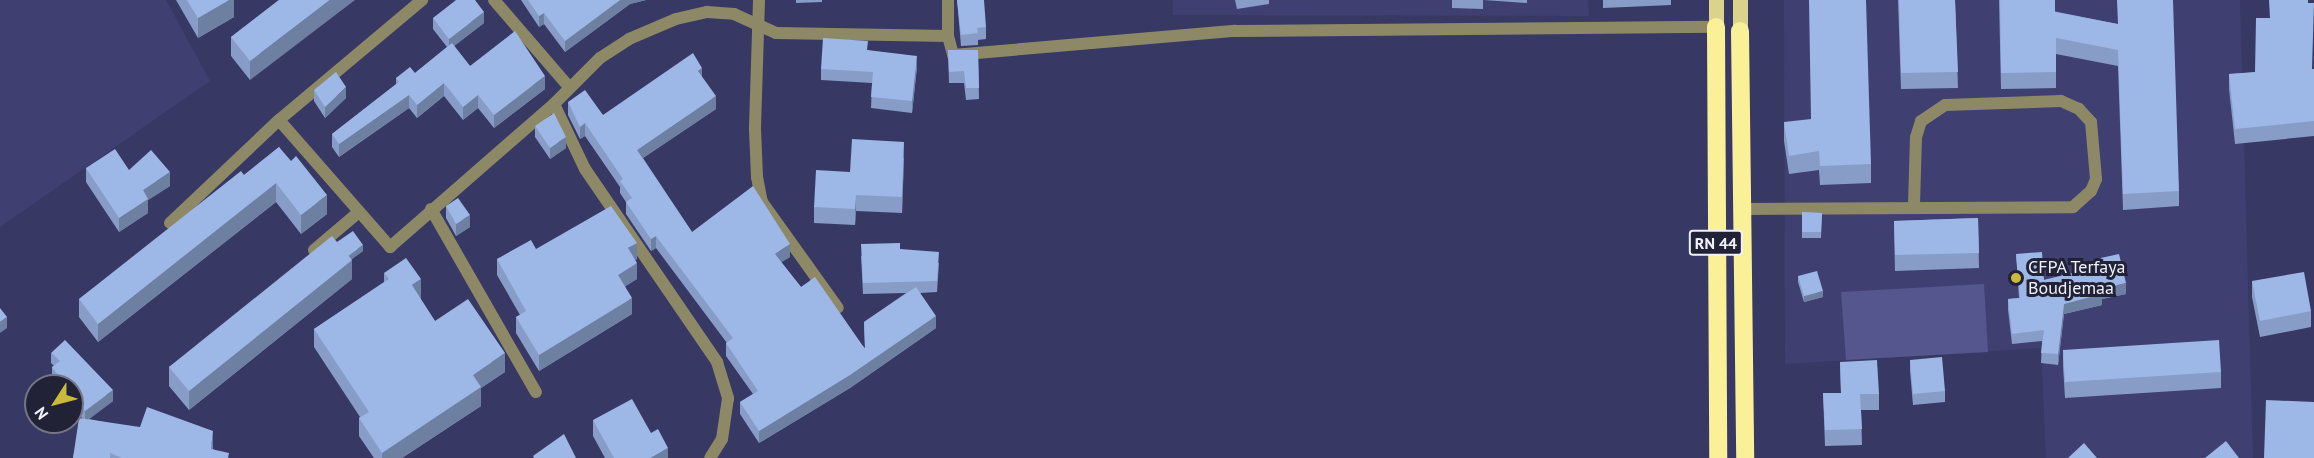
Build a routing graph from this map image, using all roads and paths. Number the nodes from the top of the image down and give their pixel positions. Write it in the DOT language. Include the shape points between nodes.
graph roads {
  1 [pos="422,0"];
  2 [pos="494,0"];
  3 [pos="759,0"];
  4 [pos="948,0"];
  5 [pos="1716,0"];
  6 [pos="1740,0"];
  7 [pos="759,23"];
  8 [pos="1716,27"];
  9 [pos="1740,32"];
  10 [pos="948,36"];
  11 [pos="570,88"];
  12 [pos="554,104"];
  13 [pos="279,120"];
  14 [pos="1914,206"];
  15 [pos="1744,209"];
  16 [pos="431,210"];
  17 [pos="359,212"];
  18 [pos="170,223"];
  19 [pos="306,257"];
  20 [pos="837,308"];
  21 [pos="536,392"];
  22 [pos="710,458"];
  23 [pos="1718,458"];
  24 [pos="1745,458"];
  1 -- 13 [label="street"];
  2 -- 11 [label="street"];
  3 -- 7 [label="street"];
  4 -- 10 [label="street"];
  5 -- 8 [label="main road, RN 44"];
  6 -- 9 [label="main road, RN 44"];
  7 -- 10 [label="street" via="776,33"];
  7 -- 11 [label="street" via="734,14 706,12 676,19 629,39 600,58"];
  7 -- 20 [label="street" via="755,129 762,202"];
  8 -- 10 [label="street" via="1235,31 953,55"];
  8 -- 23 [label="highway, RN 44"];
  9 -- 15 [label="highway, RN 44"];
  11 -- 12 [label="street"];
  12 -- 16 [label="street"];
  12 -- 22 [label="street" via="585,169 717,362 729,399 722,439"];
  13 -- 17 [label="street"];
  13 -- 18 [label="street"];
  14 -- 14 [label="street" via="2073,207 2091,191 2096,179 2091,122 2079,109 2061,101 1945,105 1921,121 1916,136"];
  14 -- 15 [label="street"];
  15 -- 24 [label="highway, RN 44"];
  16 -- 17 [label="street" via="390,247"];
  16 -- 21 [label="street"];
  17 -- 19 [label="street"];
}
